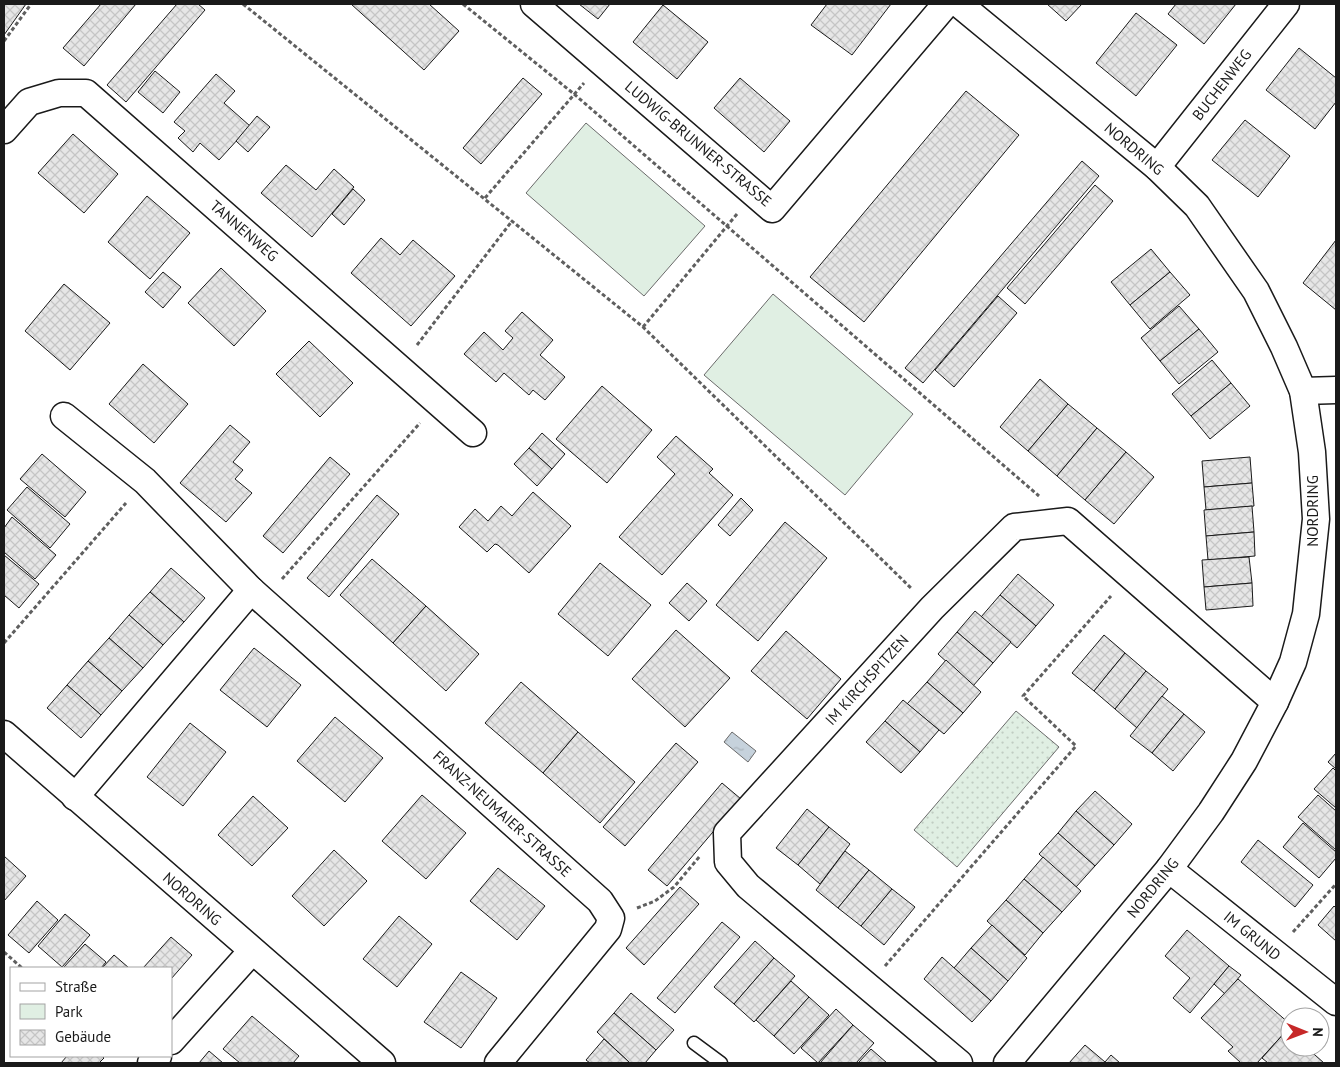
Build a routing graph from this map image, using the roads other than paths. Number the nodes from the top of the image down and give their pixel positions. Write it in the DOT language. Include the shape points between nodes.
graph roads {
  1 [pos="534,4"];
  2 [pos="946,4"];
  3 [pos="958,4"];
  4 [pos="1286,4"];
  5 [pos="4,130"];
  6 [pos="1157,167"];
  7 [pos="1336,390"];
  8 [pos="1303,391"];
  9 [pos="64,416"];
  10 [pos="473,433"];
  11 [pos="251,590"];
  12 [pos="1275,702"];
  13 [pos="4,734"];
  14 [pos="75,797"];
  15 [pos="1169,869"];
  16 [pos="252,951"];
  17 [pos="1336,1002"];
  18 [pos="172,1040"];
  19 [pos="694,1043"];
  20 [pos="382,1063"];
  21 [pos="498,1063"];
  22 [pos="721,1063"];
  23 [pos="959,1063"];
  24 [pos="1007,1063"];
  1 -- 2 [label="street, LUDWIG-BRUNNER-STRASSE" via="772,209"];
  3 -- 6 [label="street, NORDRING"];
  4 -- 6 [label="street, BUCHENWEG"];
  5 -- 10 [label="street, TANNENWEG" via="29,102 59,93 86,93"];
  6 -- 8 [label="street, NORDRING" via="1197,206 1256,291"];
  7 -- 8 [label="street"];
  8 -- 12 [label="street, NORDRING" via="1312,452 1315,528 1306,614 1293,662"];
  9 -- 11 [label="street, FRANZ-NEUMAIER-STRASSE" via="145,481"];
  11 -- 14 [label="street"];
  11 -- 21 [label="street, FRANZ-NEUMAIER-STRASSE" via="600,901 611,918 600,940"];
  12 -- 15 [label="street, NORDRING" via="1235,776"];
  12 -- 23 [label="street, IM KIRCHSPITZEN" via="1068,521 1014,527 932,608 727,833 728,862 748,886"];
  13 -- 14 [label="street, NORDRING"];
  14 -- 16 [label="street, NORDRING"];
  15 -- 17 [label="street, IM GRUND"];
  15 -- 24 [label="street, NORDRING"];
  16 -- 18 [label="street"];
  16 -- 20 [label="street, NORDRING"];
  19 -- 22 [label="lane"];
}
